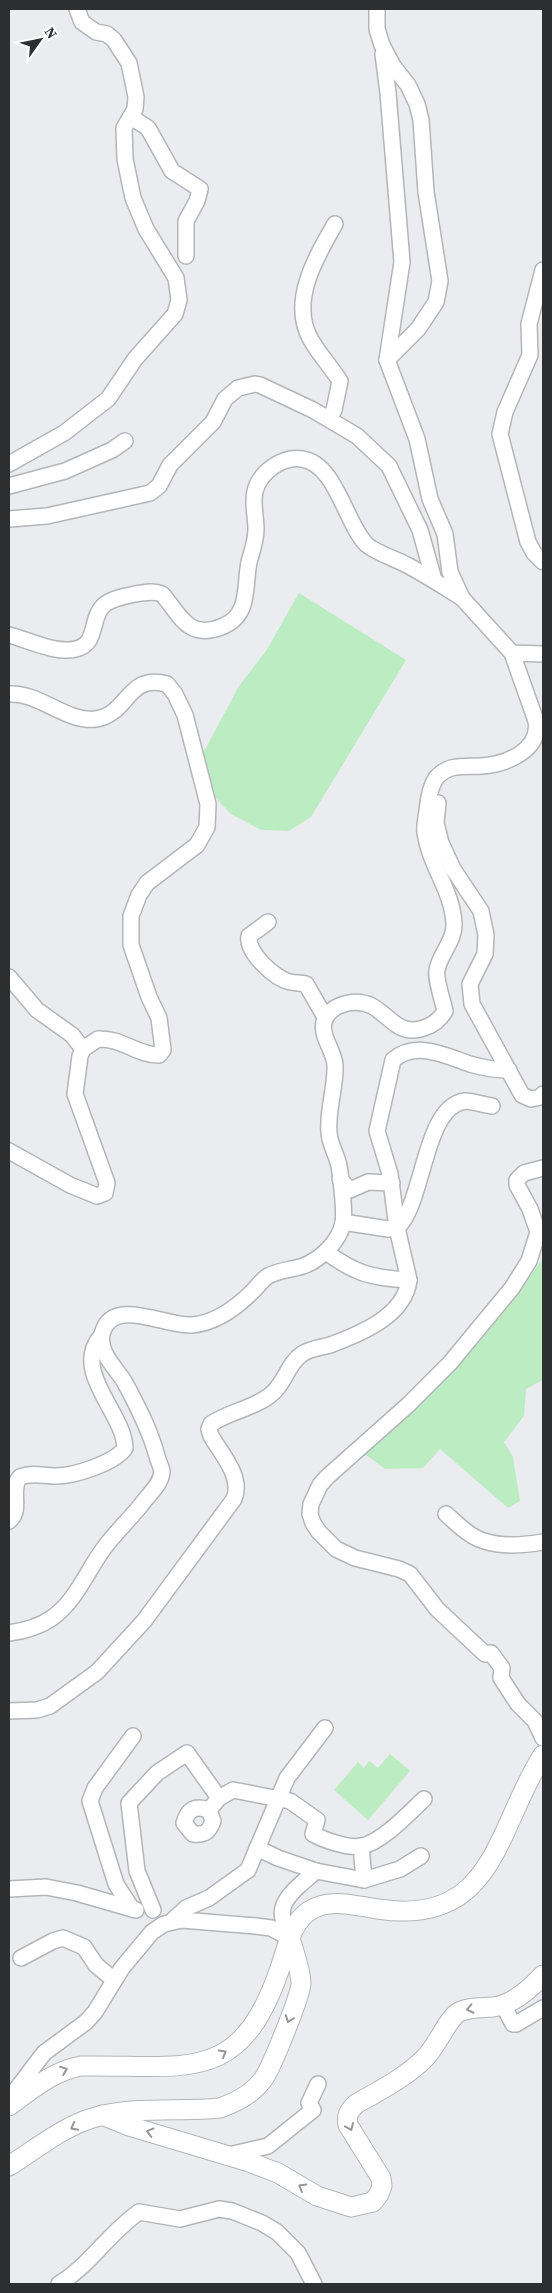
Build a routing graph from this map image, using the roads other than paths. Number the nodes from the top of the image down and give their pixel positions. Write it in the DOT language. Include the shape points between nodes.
graph roads {
  1 [pos="77,9"];
  2 [pos="377,9"];
  3 [pos="382,45"];
  4 [pos="131,117"];
  5 [pos="335,224"];
  6 [pos="186,256"];
  7 [pos="543,270"];
  8 [pos="387,360"];
  9 [pos="329,419"];
  10 [pos="125,440"];
  11 [pos="9,464"];
  12 [pos="9,486"];
  13 [pos="47,516"];
  14 [pos="9,519"];
  15 [pos="9,530"];
  16 [pos="543,562"];
  17 [pos="434,580"];
  18 [pos="462,598"];
  19 [pos="9,635"];
  20 [pos="512,653"];
  21 [pos="543,654"];
  22 [pos="9,694"];
  23 [pos="435,781"];
  24 [pos="268,922"];
  25 [pos="9,977"];
  26 [pos="325,1018"];
  27 [pos="83,1049"];
  28 [pos="509,1070"];
  29 [pos="543,1094"];
  30 [pos="492,1106"];
  31 [pos="9,1150"];
  32 [pos="543,1168"];
  33 [pos="340,1179"];
  34 [pos="392,1183"];
  35 [pos="344,1222"];
  36 [pos="397,1228"];
  37 [pos="326,1252"];
  38 [pos="409,1280"];
  39 [pos="102,1336"];
  40 [pos="446,1514"];
  41 [pos="9,1521"];
  42 [pos="543,1542"];
  43 [pos="9,1633"];
  44 [pos="9,1711"];
  45 [pos="325,1728"];
  46 [pos="133,1736"];
  47 [pos="543,1738"];
  48 [pos="543,1755"];
  49 [pos="219,1798"];
  50 [pos="278,1799"];
  51 [pos="424,1799"];
  52 [pos="209,1810"];
  53 [pos="361,1846"];
  54 [pos="257,1848"];
  55 [pos="421,1856"];
  56 [pos="316,1870"];
  57 [pos="364,1880"];
  58 [pos="9,1889"];
  59 [pos="132,1909"];
  60 [pos="153,1910"];
  61 [pos="168,1922"];
  62 [pos="290,1938"];
  63 [pos="21,1958"];
  64 [pos="543,1975"];
  65 [pos="114,1980"];
  66 [pos="275,1983"];
  67 [pos="301,1983"];
  68 [pos="503,2005"];
  69 [pos="543,2008"];
  70 [pos="318,2084"];
  71 [pos="9,2099"];
  72 [pos="9,2106"];
  73 [pos="102,2115"];
  74 [pos="229,2155"];
  75 [pos="9,2166"];
  76 [pos="59,2284"];
  77 [pos="314,2284"];
  1 -- 4 [label="street" via="82,22 114,40 129,63 136,97"];
  2 -- 3 [label="street" via="377,28"];
  3 -- 8 [label="street" via="402,262"];
  3 -- 8 [label="street" via="408,85 421,120 426,192 440,281 436,302 418,329"];
  4 -- 6 [label="street" via="148,128 172,171 200,188 186,221"];
  4 -- 11 [label="street" via="124,128 125,160 133,198 146,228 176,278 178,307 169,322 134,359 108,399 64,433"];
  5 -- 9 [label="street" via="316,259 302,304 310,339 340,381"];
  7 -- 16 [label="street" via="528,330 530,355 505,412 500,434 528,542"];
  8 -- 18 [label="street" via="417,439 430,499 445,534 450,572"];
  9 -- 13 [label="street" via="255,384 238,388 225,399 213,422 170,465 155,490"];
  9 -- 17 [label="street" via="357,436 389,466 420,530"];
  10 -- 12 [label="street" via="112,450 65,471"];
  13 -- 14 [label="street"];
  13 -- 15 [label="street"];
  17 -- 18 [label="street"];
  17 -- 19 [label="street" via="367,545 325,474 314,463 293,459 269,469 260,479 256,490 255,542 244,605 233,620 211,630 193,629 185,624 162,594 152,592 104,605 90,640 75,649 63,650"];
  18 -- 20 [label="street"];
  20 -- 21 [label="street"];
  20 -- 23 [label="street" via="536,721 536,738 530,747 502,762 453,766"];
  22 -- 27 [label="street" via="28,696 90,720 99,719 117,708 148,681 167,684 185,715 208,804 207,826 197,845 147,884 131,916 131,945 159,1018 163,1050 150,1055 108,1038 98,1039"];
  23 -- 26 [label="street" via="424,831 434,864 450,896 454,924 452,938 437,971 445,1011 435,1023 414,1030 400,1028 372,1006 354,1003 340,1004"];
  23 -- 28 [label="street" via="441,788 436,816 441,843 458,878 481,911 486,934 485,954 470,984 472,1004"];
  24 -- 26 [label="street" via="249,936 252,951 266,968 288,982 306,984"];
  25 -- 27 [label="street" via="37,1010 72,1035"];
  26 -- 33 [label="street" via="323,1029 335,1064 328,1133"];
  27 -- 31 [label="street" via="74,1094 107,1183 105,1193 97,1196 70,1185"];
  28 -- 29 [label="street" via="522,1095 531,1100"];
  28 -- 34 [label="street" via="482,1067 423,1050 404,1052 393,1060 377,1132"];
  30 -- 36 [label="street" via="465,1102 454,1106 437,1123 414,1196"];
  32 -- 47 [label="street" via="524,1173 517,1180 538,1232 528,1261 512,1288 450,1362 408,1405 327,1477 316,1493 310,1514 319,1532 336,1549 410,1574 437,1609 485,1654 491,1653 502,1668 501,1678 518,1704 536,1721"];
  33 -- 34 [label="street" via="350,1190 368,1182"];
  33 -- 35 [label="street"];
  34 -- 36 [label="street"];
  35 -- 36 [label="street"];
  35 -- 37 [label="street"];
  36 -- 38 [label="street"];
  37 -- 38 [label="street" via="358,1272"];
  37 -- 39 [label="street" via="303,1266 268,1276 228,1311 209,1321 186,1325 125,1313 114,1317 104,1327"];
  38 -- 44 [label="street" via="400,1303 389,1316 337,1342 307,1351 294,1361 279,1388 268,1397 211,1424 211,1436 237,1480 238,1491 234,1499 144,1620 97,1672 50,1706"];
  39 -- 41 [label="street" via="94,1345 91,1360 125,1448 118,1456 78,1472 61,1476 33,1474 20,1477 16,1486 15,1512"];
  39 -- 43 [label="street" via="110,1362 154,1443 162,1470 160,1481 104,1548 60,1611 36,1627"];
  40 -- 42 [label="street" via="467,1533 490,1542 518,1546"];
  45 -- 50 [label="street" via="287,1778"];
  46 -- 59 [label="street" via="95,1788 90,1801 116,1884"];
  48 -- 62 [label="main road" via="528,1779 494,1858 470,1888 456,1898 423,1910 326,1904 306,1912"];
  49 -- 50 [label="street" via="233,1790"];
  49 -- 52 [label="street"];
  49 -- 60 [label="street" via="186,1753 157,1773 129,1803 137,1870"];
  50 -- 53 [label="street" via="290,1801 313,1815 317,1820 313,1834 326,1841"];
  50 -- 54 [label="street"];
  51 -- 53 [label="street" via="380,1837"];
  53 -- 57 [label="street"];
  54 -- 56 [label="street"];
  54 -- 61 [label="street" via="248,1870"];
  55 -- 57 [label="street" via="400,1870"];
  56 -- 57 [label="street"];
  56 -- 62 [label="street" via="287,1899 282,1909"];
  58 -- 59 [label="street" via="46,1887 77,1892"];
  59 -- 60 [label="street"];
  60 -- 61 [label="street"];
  61 -- 62 [label="street" via="263,1927"];
  61 -- 65 [label="street" via="141,1944"];
  62 -- 66 [label="main road"];
  62 -- 67 [label="main road"];
  63 -- 65 [label="street" via="64,1938 84,1947 96,1965"];
  64 -- 68 [label="main road" via="517,1998"];
  65 -- 71 [label="street" via="96,2012 44,2053"];
  66 -- 67 [label="street" via="286,1979"];
  72 -- 66 [label="main road, one-way" via="68,2068 188,2065 225,2054 255,2024"];
  67 -- 73 [label="main road, one-way" via="265,2077 243,2098 220,2108"];
  68 -- 69 [label="street" via="509,2019 516,2024"];
  68 -- 74 [label="main road, one-way" via="457,2013 425,2059 349,2111 348,2125 381,2178 382,2186 373,2202 351,2207 335,2203 278,2173"];
  70 -- 74 [label="street" via="309,2103 313,2110 268,2146"];
  74 -- 73 [label="main road, one-way"];
  73 -- 75 [label="main road, one-way" via="66,2130"];
  76 -- 77 [label="street" via="80,2270 112,2234 139,2212 180,2219 218,2209 246,2216 277,2232 298,2254"];
}
